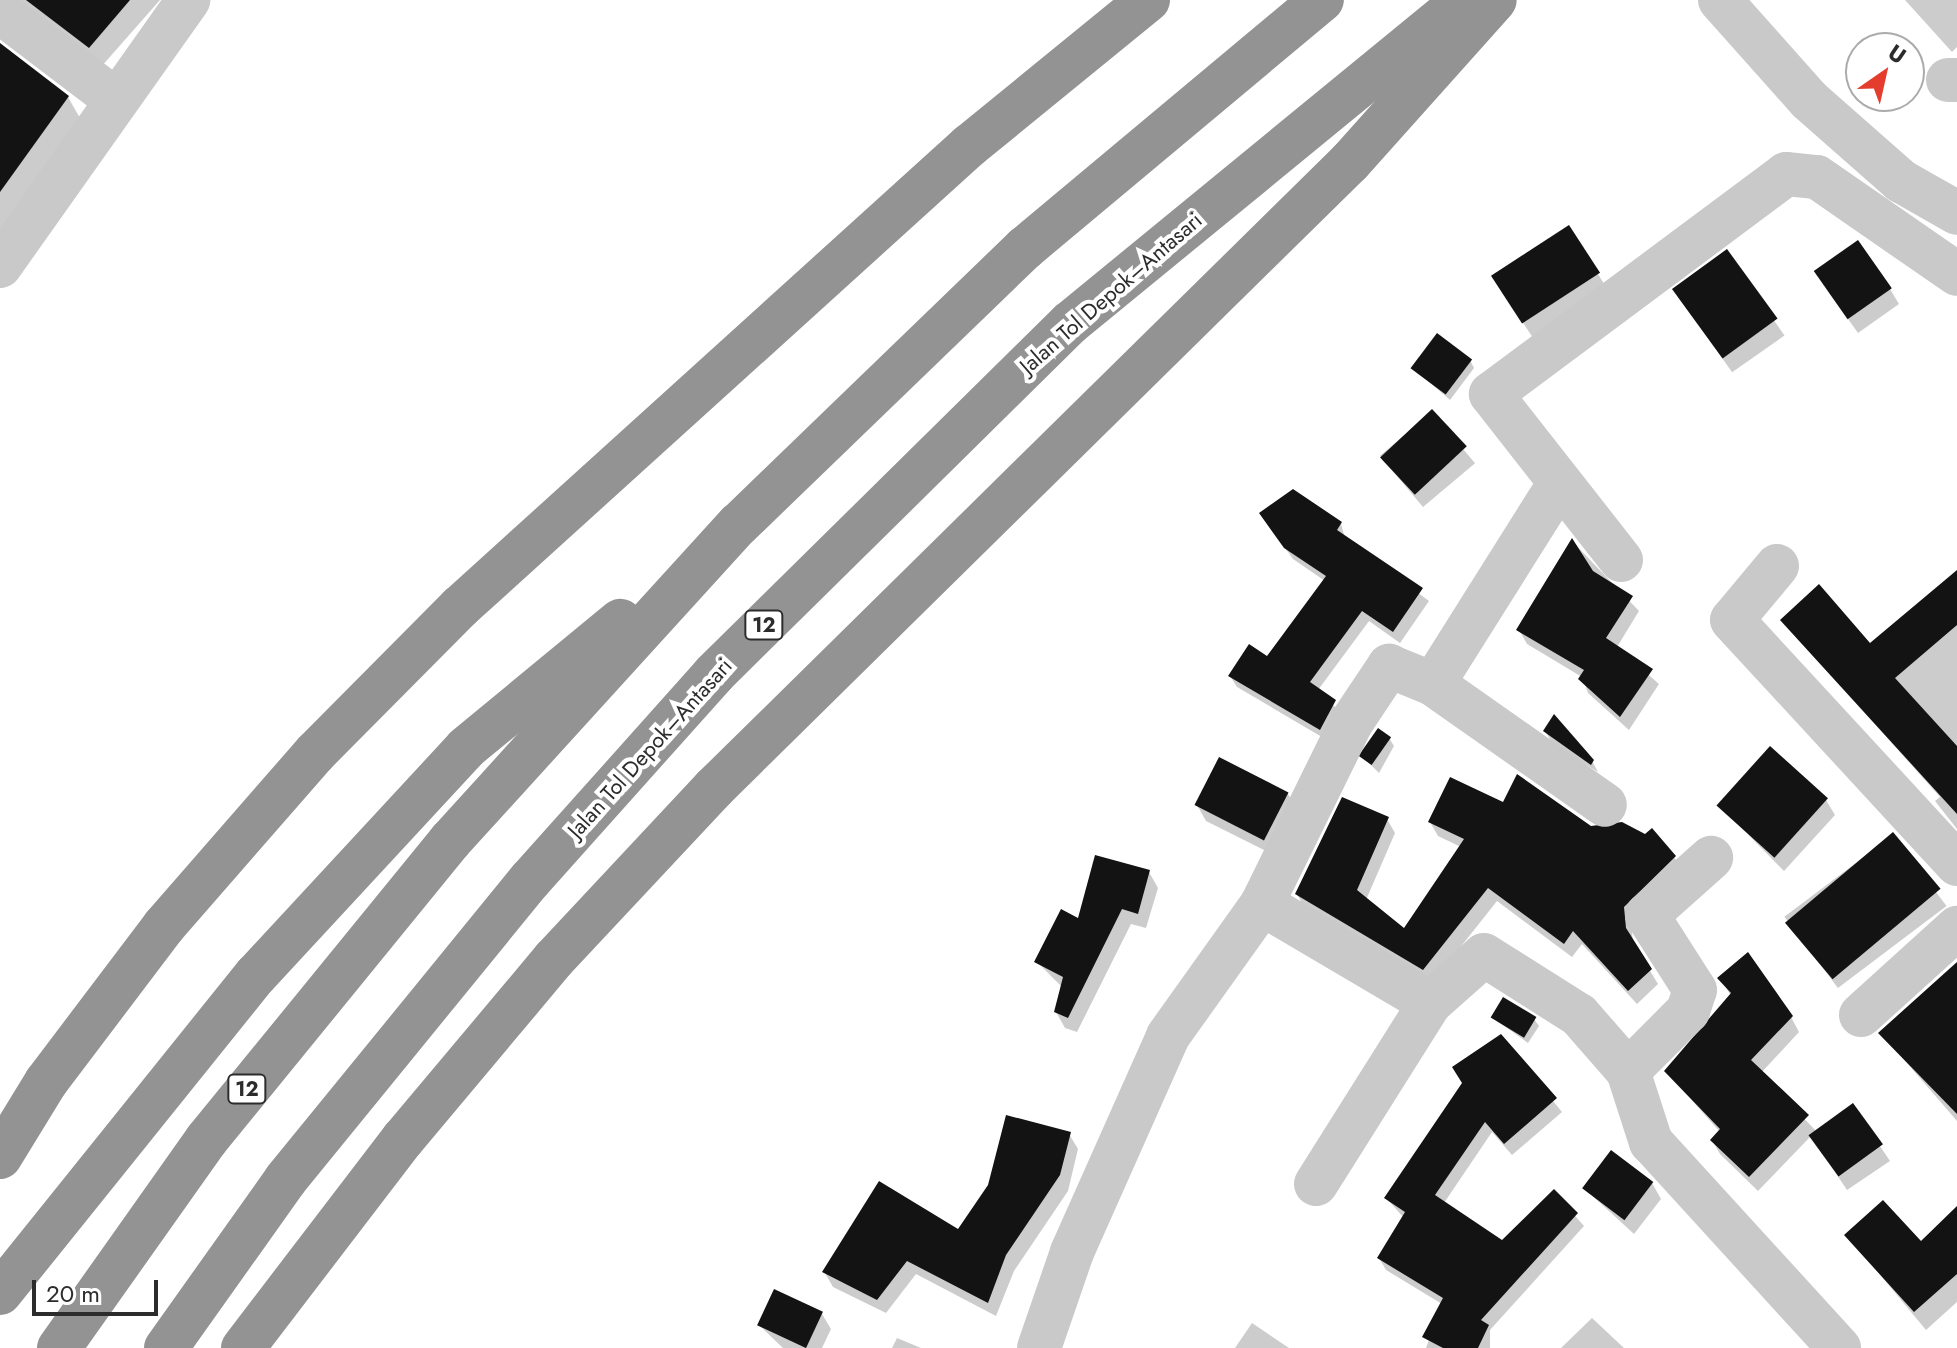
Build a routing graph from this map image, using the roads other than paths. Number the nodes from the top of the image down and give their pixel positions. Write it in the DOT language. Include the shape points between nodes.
graph roads {
  1 [pos="188,0"];
  2 [pos="1148,0"];
  3 [pos="1322,0"];
  4 [pos="1464,0"];
  5 [pos="1495,0"];
  6 [pos="1720,0"];
  7 [pos="0,12"];
  8 [pos="116,100"];
  9 [pos="1957,213"];
  10 [pos="0,266"];
  11 [pos="1957,274"];
  12 [pos="1559,484"];
  13 [pos="738,525"];
  14 [pos="1621,560"];
  15 [pos="1777,566"];
  16 [pos="1433,684"];
  17 [pos="1605,805"];
  18 [pos="1711,858"];
  19 [pos="1957,864"];
  20 [pos="1262,904"];
  21 [pos="1957,928"];
  22 [pos="1430,1003"];
  23 [pos="1861,1015"];
  24 [pos="1628,1071"];
  25 [pos="0,1157"];
  26 [pos="1316,1184"];
  27 [pos="0,1293"];
  28 [pos="59,1348"];
  29 [pos="166,1348"];
  30 [pos="243,1348"];
  31 [pos="1039,1348"];
  32 [pos="1839,1348"];
  1 -- 8 [label="street"];
  2 -- 25 [label="highway" via="945,167 460,607 326,742 164,926 46,1082"];
  3 -- 13 [label="highway, 12" via="1025,248"];
  4 -- 29 [label="highway, Jalan Tol Depok–Antasari / 12" via="1070,323 714,674 530,880 296,1167"];
  5 -- 30 [label="highway" via="1350,162 714,788 554,959 403,1139"];
  6 -- 9 [label="street" via="1809,100 1901,181"];
  7 -- 8 [label="street"];
  8 -- 10 [label="street"];
  11 -- 12 [label="street" via="1817,177 1786,174 1491,394"];
  12 -- 14 [label="street"];
  12 -- 16 [label="street"];
  13 -- 27 [label="highway" via="466,748 256,975"];
  13 -- 28 [label="highway, 12" via="450,841 207,1139"];
  15 -- 19 [label="street" via="1732,620"];
  16 -- 17 [label="street"];
  16 -- 20 [label="street" via="1389,666 1351,723"];
  18 -- 24 [label="street" via="1647,915 1695,990 1688,1011"];
  20 -- 22 [label="street"];
  20 -- 31 [label="street" via="1168,1036 1072,1252"];
  21 -- 23 [label="street"];
  22 -- 24 [label="street" via="1484,955 1579,1015"];
  22 -- 26 [label="street"];
  24 -- 32 [label="street" via="1651,1142"];
}
